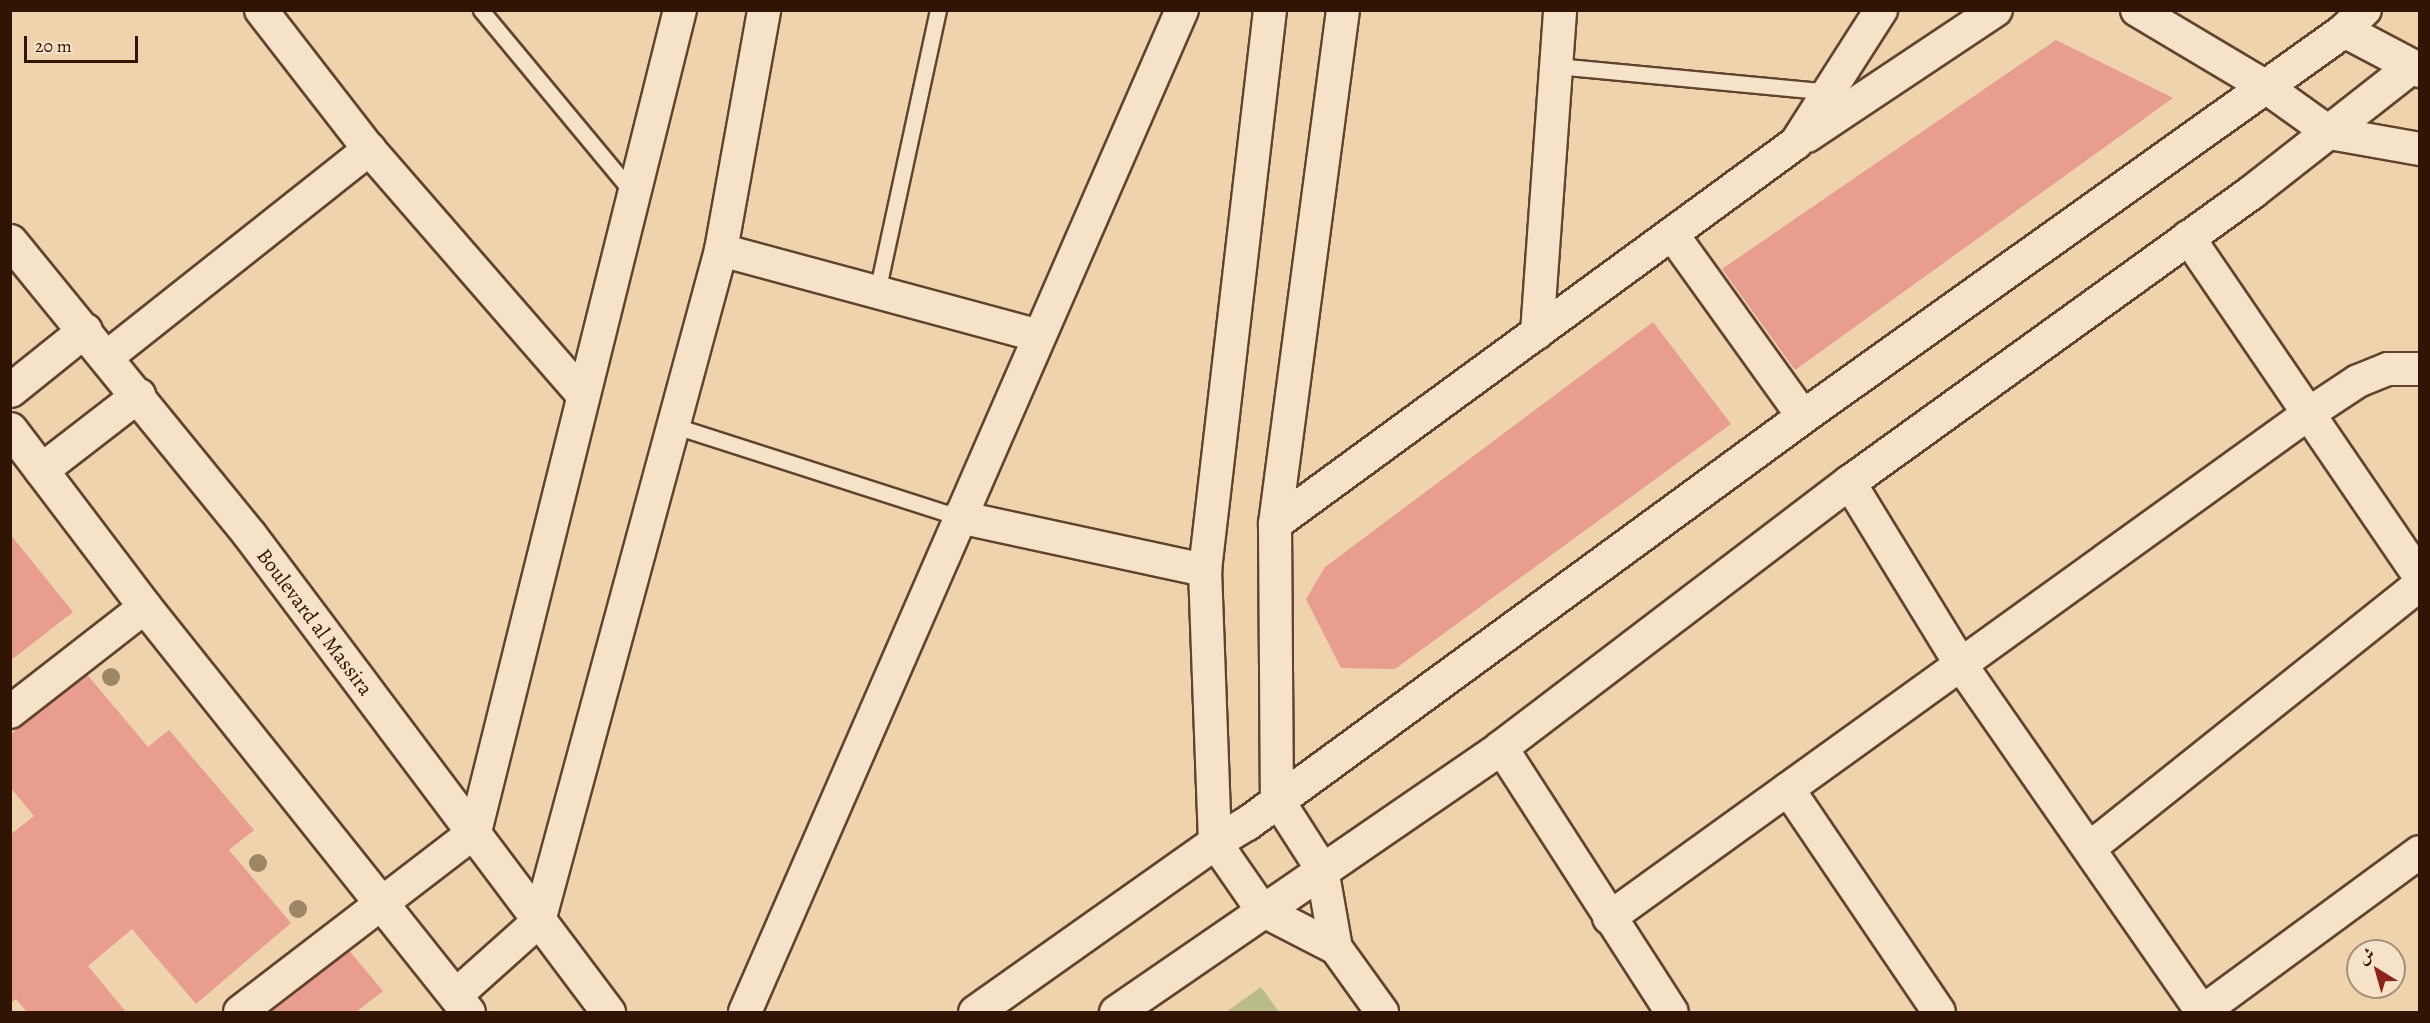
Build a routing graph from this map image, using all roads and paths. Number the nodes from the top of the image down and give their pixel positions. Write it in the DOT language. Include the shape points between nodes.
graph roads {
  1 [pos="261,10"];
  2 [pos="482,10"];
  3 [pos="680,10"];
  4 [pos="764,10"];
  5 [pos="938,10"];
  6 [pos="1182,10"];
  7 [pos="1270,10"];
  8 [pos="1343,10"];
  9 [pos="1560,10"];
  10 [pos="1881,10"];
  11 [pos="1996,10"];
  12 [pos="2137,10"];
  13 [pos="2355,20"];
  14 [pos="2416,65"];
  15 [pos="1556,66"];
  16 [pos="2264,86"];
  17 [pos="1829,92"];
  18 [pos="2330,133"];
  19 [pos="1796,144"];
  20 [pos="369,149"];
  21 [pos="2420,149"];
  22 [pos="632,192"];
  23 [pos="1672,234"];
  24 [pos="2188,237"];
  25 [pos="10,241"];
  26 [pos="721,250"];
  27 [pos="877,292"];
  28 [pos="86,330"];
  29 [pos="1537,333"];
  30 [pos="1037,335"];
  31 [pos="107,357"];
  32 [pos="2420,369"];
  33 [pos="10,390"];
  34 [pos="581,393"];
  35 [pos="138,395"];
  36 [pos="2308,414"];
  37 [pos="1803,417"];
  38 [pos="675,426"];
  39 [pos="10,429"];
  40 [pos="41,470"];
  41 [pos="1849,482"];
  42 [pos="959,517"];
  43 [pos="1275,524"];
  44 [pos="1205,570"];
  45 [pos="2420,577"];
  46 [pos="2420,584"];
  47 [pos="145,607"];
  48 [pos="1961,665"];
  49 [pos="10,712"];
  50 [pos="1501,747"];
  51 [pos="1788,789"];
  52 [pos="1277,799"];
  53 [pos="476,832"];
  54 [pos="1215,842"];
  55 [pos="2091,847"];
  56 [pos="2420,852"];
  57 [pos="1322,869"];
  58 [pos="381,903"];
  59 [pos="1262,910"];
  60 [pos="1609,918"];
  61 [pos="539,921"];
  62 [pos="1336,948"];
  63 [pos="461,1004"];
  64 [pos="240,1012"];
  65 [pos="608,1012"];
  66 [pos="745,1012"];
  67 [pos="975,1012"];
  68 [pos="1116,1012"];
  69 [pos="1382,1012"];
  70 [pos="1672,1012"];
  71 [pos="1939,1012"];
  72 [pos="2202,1012"];
  1 -- 20 [label="street"];
  2 -- 22 [label="lane"];
  3 -- 22 [label="street"];
  4 -- 26 [label="street"];
  5 -- 27 [label="lane"];
  6 -- 30 [label="street"];
  7 -- 44 [label="street"];
  8 -- 43 [label="street"];
  9 -- 15 [label="street"];
  10 -- 17 [label="street"];
  11 -- 19 [label="street"];
  12 -- 16 [label="street"];
  13 -- 14 [label="street"];
  13 -- 16 [label="street"];
  14 -- 18 [label="street"];
  15 -- 17 [label="lane"];
  15 -- 29 [label="street"];
  16 -- 18 [label="street"];
  16 -- 37 [label="street"];
  17 -- 19 [label="street"];
  18 -- 21 [label="street"];
  18 -- 24 [label="street"];
  19 -- 23 [label="street"];
  20 -- 31 [label="street"];
  20 -- 34 [label="street"];
  22 -- 34 [label="street"];
  23 -- 29 [label="street"];
  23 -- 37 [label="street"];
  24 -- 36 [label="street"];
  24 -- 41 [label="street"];
  25 -- 28 [label="street, Boulevard al Massira"];
  26 -- 27 [label="street"];
  26 -- 38 [label="street"];
  27 -- 30 [label="street"];
  28 -- 31 [label="street, Boulevard al Massira"];
  28 -- 33 [label="street"];
  29 -- 43 [label="street"];
  30 -- 42 [label="street"];
  31 -- 35 [label="street, Boulevard al Massira"];
  32 -- 36 [label="street" via="2388,369 2358,381"];
  34 -- 53 [label="street"];
  35 -- 40 [label="street"];
  35 -- 53 [label="street, Boulevard al Massira"];
  36 -- 45 [label="street"];
  36 -- 48 [label="street"];
  37 -- 52 [label="street"];
  38 -- 42 [label="lane"];
  38 -- 61 [label="street"];
  39 -- 40 [label="street"];
  40 -- 47 [label="street"];
  41 -- 48 [label="street"];
  41 -- 50 [label="street"];
  42 -- 44 [label="street"];
  42 -- 66 [label="street"];
  43 -- 52 [label="street"];
  44 -- 54 [label="street"];
  46 -- 55 [label="street"];
  47 -- 49 [label="street"];
  47 -- 58 [label="street"];
  48 -- 51 [label="street"];
  48 -- 55 [label="street"];
  50 -- 57 [label="street"];
  50 -- 60 [label="street"];
  51 -- 60 [label="street"];
  51 -- 71 [label="street"];
  52 -- 54 [label="street"];
  52 -- 57 [label="street"];
  53 -- 58 [label="street"];
  53 -- 61 [label="street, Boulevard al Massira"];
  54 -- 59 [label="street"];
  54 -- 67 [label="street"];
  55 -- 72 [label="street"];
  56 -- 72 [label="street"];
  57 -- 59 [label="street"];
  57 -- 62 [label="street"];
  58 -- 63 [label="street"];
  58 -- 64 [label="street"];
  59 -- 62 [label="street"];
  59 -- 68 [label="street"];
  60 -- 70 [label="street"];
  61 -- 63 [label="street"];
  61 -- 65 [label="street, Boulevard al Massira"];
  62 -- 69 [label="street"];
}
